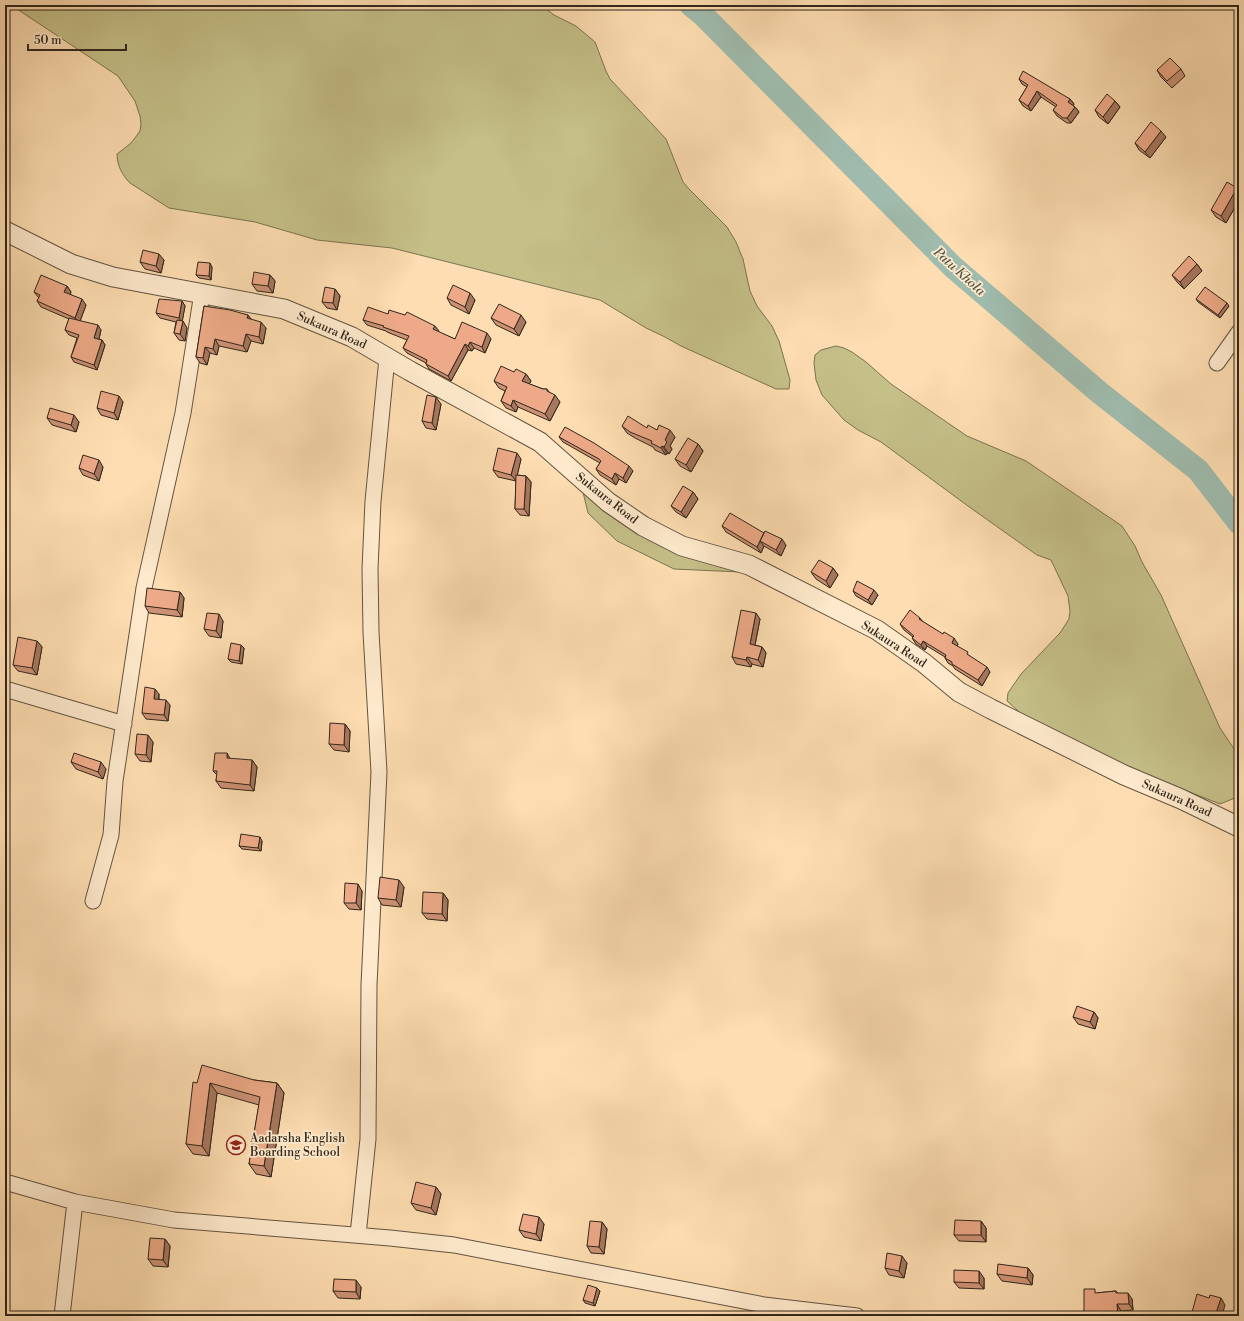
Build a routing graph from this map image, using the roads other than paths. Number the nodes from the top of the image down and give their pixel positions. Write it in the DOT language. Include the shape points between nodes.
graph roads {
  1 [pos="5,231"];
  2 [pos="202,293"];
  3 [pos="1239,332"];
  4 [pos="387,358"];
  5 [pos="1217,363"];
  6 [pos="5,689"];
  7 [pos="124,724"];
  8 [pos="1239,827"];
  9 [pos="93,902"];
  10 [pos="5,1182"];
  11 [pos="75,1202"];
  12 [pos="358,1236"];
  13 [pos="62,1316"];
  14 [pos="857,1316"];
  1 -- 2 [label="street, Sukaura Road" via="71,264 113,277"];
  2 -- 4 [label="street, Sukaura Road" via="284,309 352,337"];
  2 -- 7 [label="street" via="182,413 144,588"];
  3 -- 5 [label="street"];
  4 -- 8 [label="street, Sukaura Road" via="540,442 608,502 643,526 682,546 749,565 877,630 924,663 959,692 985,706 1124,775 1181,798"];
  4 -- 12 [label="street" via="373,501 370,569 379,772 369,985 368,1139"];
  6 -- 7 [label="street"];
  7 -- 9 [label="street" via="111,835"];
  10 -- 11 [label="street"];
  11 -- 12 [label="street" via="174,1220"];
  11 -- 13 [label="street"];
  12 -- 14 [label="street" via="454,1245 764,1305"];
}
